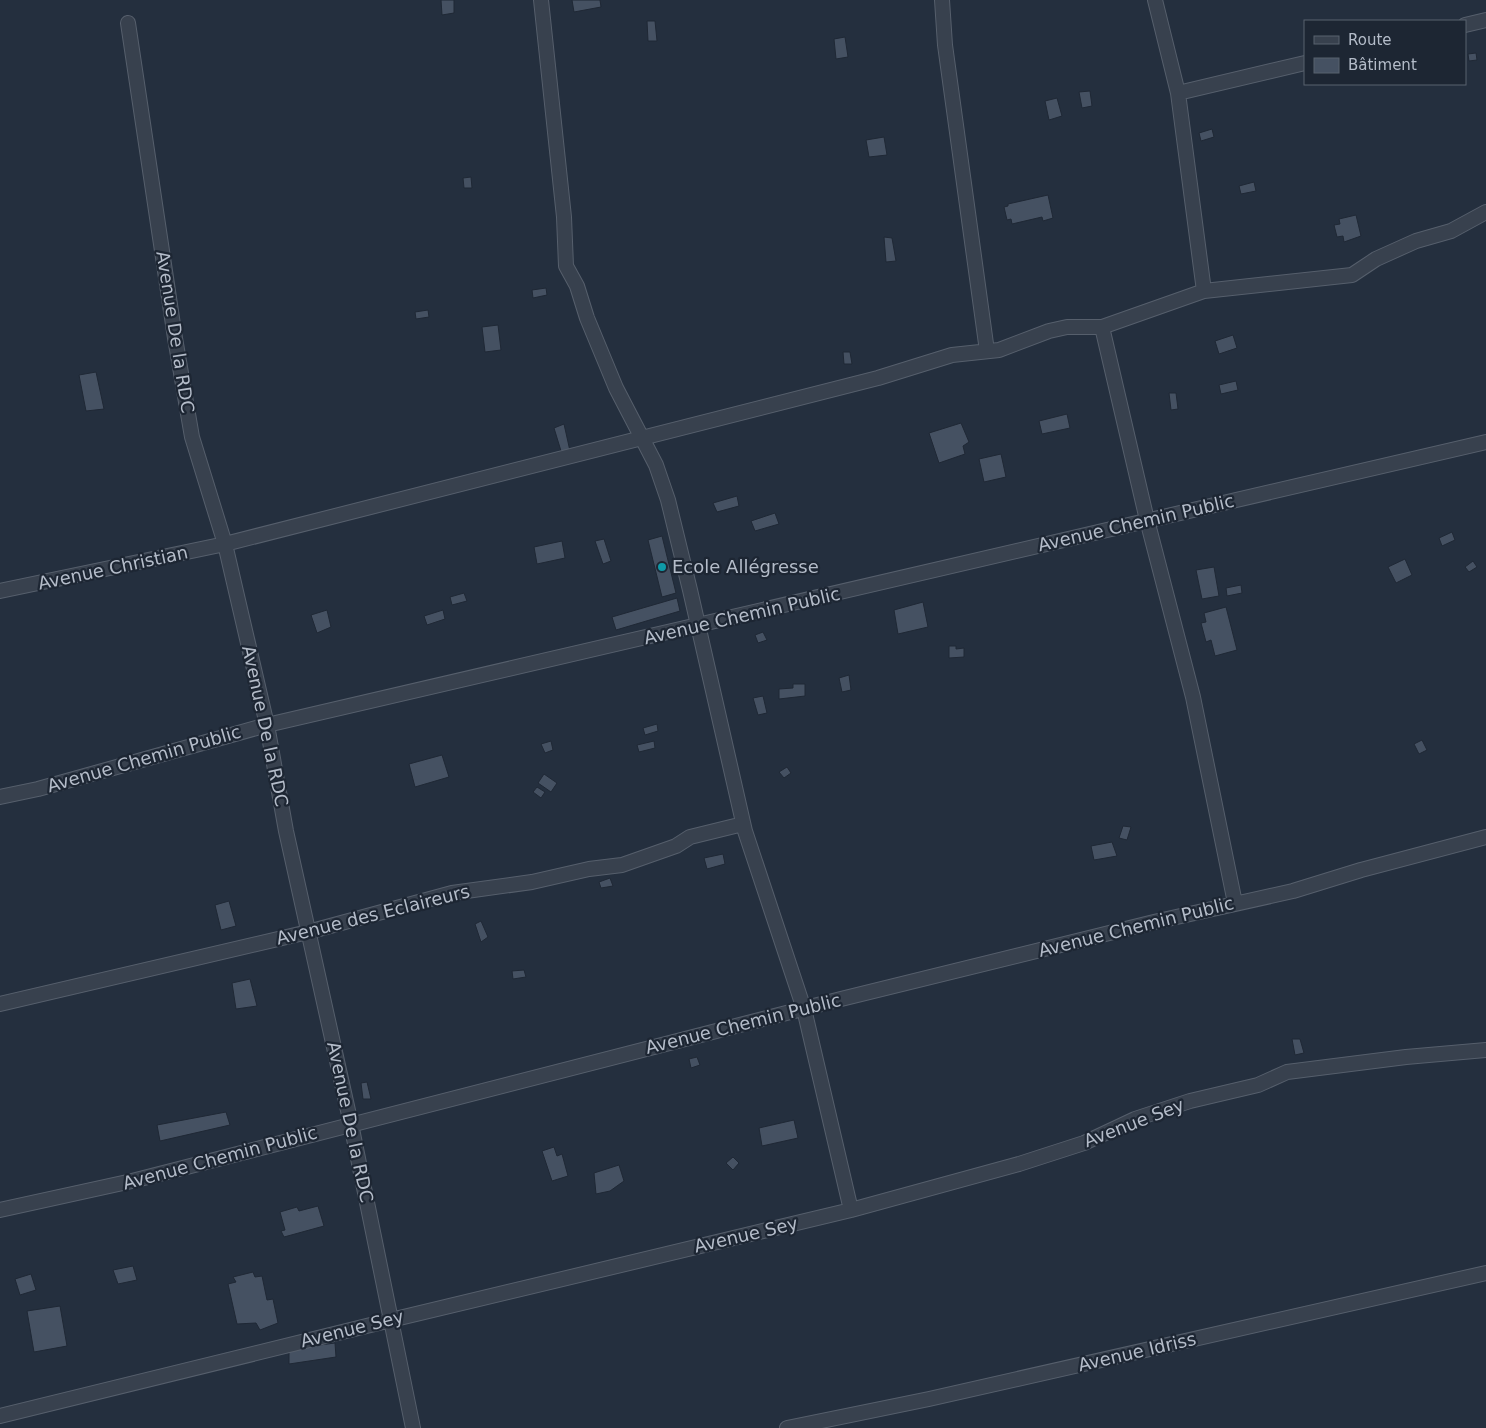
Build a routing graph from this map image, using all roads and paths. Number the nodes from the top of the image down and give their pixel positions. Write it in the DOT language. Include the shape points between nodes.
graph roads {
  1 [pos="541,0"];
  2 [pos="942,0"];
  3 [pos="1155,0"];
  4 [pos="1486,20"];
  5 [pos="128,23"];
  6 [pos="1466,25"];
  7 [pos="1304,63"];
  8 [pos="1178,93"];
  9 [pos="1486,212"];
  10 [pos="1204,291"];
  11 [pos="1102,327"];
  12 [pos="987,351"];
  13 [pos="644,439"];
  14 [pos="1486,442"];
  15 [pos="1147,520"];
  16 [pos="226,544"];
  17 [pos="0,591"];
  18 [pos="698,627"];
  19 [pos="267,725"];
  20 [pos="0,797"];
  21 [pos="743,824"];
  22 [pos="1486,837"];
  23 [pos="1236,903"];
  24 [pos="308,932"];
  25 [pos="0,1004"];
  26 [pos="804,1009"];
  27 [pos="1486,1050"];
  28 [pos="351,1124"];
  29 [pos="0,1210"];
  30 [pos="852,1210"];
  31 [pos="1486,1273"];
  32 [pos="391,1320"];
  33 [pos="0,1416"];
  34 [pos="413,1428"];
  35 [pos="787,1428"];
  1 -- 13 [label="street" via="564,217 566,266 578,286 586,318 616,388"];
  2 -- 12 [label="street" via="945,45"];
  3 -- 8 [label="street"];
  4 -- 6 [label="street"];
  5 -- 16 [label="street, Avenue De la RDC" via="192,436"];
  7 -- 8 [label="street"];
  8 -- 10 [label="street"];
  9 -- 10 [label="street, Avenue Christian" via="1451,231 1416,241 1376,259 1352,275"];
  10 -- 11 [label="street, Avenue Christian"];
  11 -- 12 [label="street, Avenue Christian" via="1049,330 1012,346"];
  11 -- 15 [label="street"];
  12 -- 13 [label="street, Avenue Christian" via="952,355 878,378"];
  13 -- 16 [label="street, Avenue Christian"];
  13 -- 18 [label="street" via="668,500"];
  14 -- 15 [label="street, Avenue Chemin Public"];
  15 -- 18 [label="street, Avenue Chemin Public"];
  15 -- 23 [label="street" via="1193,697"];
  16 -- 17 [label="street, Avenue Christian"];
  16 -- 19 [label="street, Avenue De la RDC"];
  18 -- 19 [label="street, Avenue Chemin Public"];
  18 -- 21 [label="street"];
  19 -- 20 [label="street, Avenue Chemin Public"];
  19 -- 24 [label="street, Avenue De la RDC"];
  21 -- 24 [label="street, Avenue des Eclaireurs" via="690,837 676,846 622,865 452,893"];
  21 -- 26 [label="street"];
  22 -- 23 [label="street, Avenue Chemin Public" via="1293,891"];
  23 -- 26 [label="street, Avenue Chemin Public"];
  24 -- 25 [label="street, Avenue des Eclaireurs"];
  24 -- 28 [label="street, Avenue De la RDC"];
  26 -- 28 [label="street, Avenue Chemin Public"];
  26 -- 30 [label="street"];
  27 -- 30 [label="street, Avenue Sey" via="1287,1072 1258,1085 1190,1101 1135,1119 1084,1143 1019,1164"];
  28 -- 29 [label="street, Avenue Chemin Public" via="132,1181"];
  28 -- 32 [label="street, Avenue De la RDC"];
  30 -- 32 [label="street, Avenue Sey"];
  31 -- 35 [label="street, Avenue Idriss" via="939,1397"];
  32 -- 33 [label="street, Avenue Sey"];
  32 -- 34 [label="street, Avenue De la RDC"];
}
